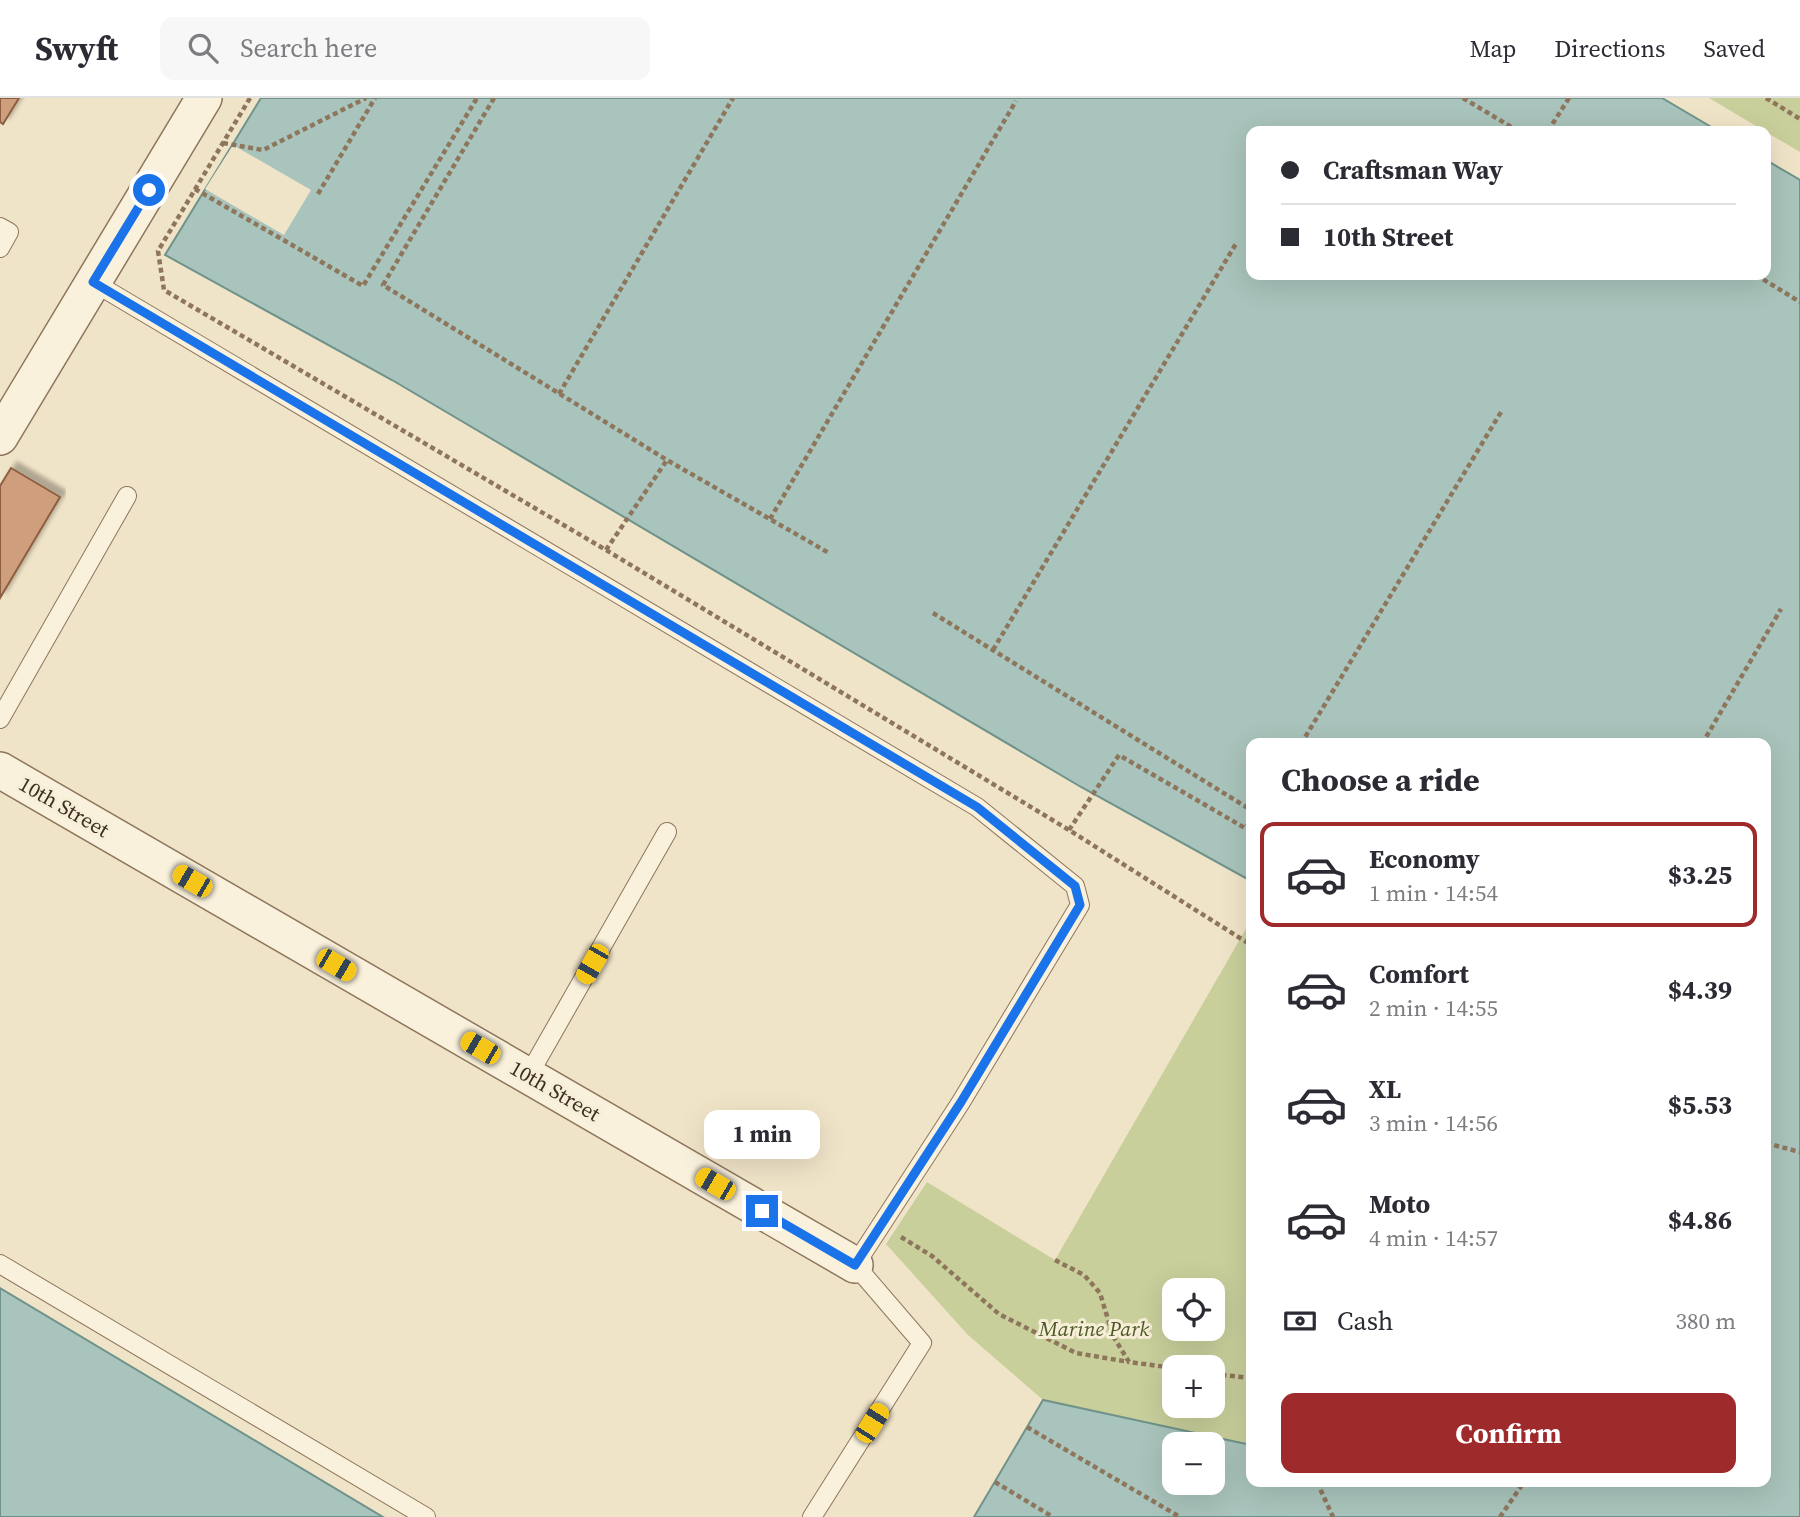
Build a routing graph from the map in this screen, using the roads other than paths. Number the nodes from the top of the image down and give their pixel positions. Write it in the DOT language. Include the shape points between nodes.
graph roads {
  1 [pos="204,98"];
  2 [pos="0,227"];
  3 [pos="0,248"];
  4 [pos="93,282"];
  5 [pos="0,437"];
  6 [pos="127,496"];
  7 [pos="0,719"];
  8 [pos="0,770"];
  9 [pos="667,832"];
  10 [pos="528,1076"];
  11 [pos="0,1264"];
  12 [pos="855,1265"];
  13 [pos="817,1515"];
  14 [pos="426,1517"];
  1 -- 4 [label="street"];
  2 -- 3 [label="lane" via="9,232"];
  4 -- 5 [label="street"];
  4 -- 12 [label="lane" via="977,807 1075,886 1080,905 1000,1041"];
  6 -- 7 [label="lane"];
  8 -- 10 [label="street, 10th Street"];
  9 -- 10 [label="lane"];
  10 -- 12 [label="street, 10th Street"];
  11 -- 14 [label="lane"];
  12 -- 13 [label="lane" via="922,1343"];
}
